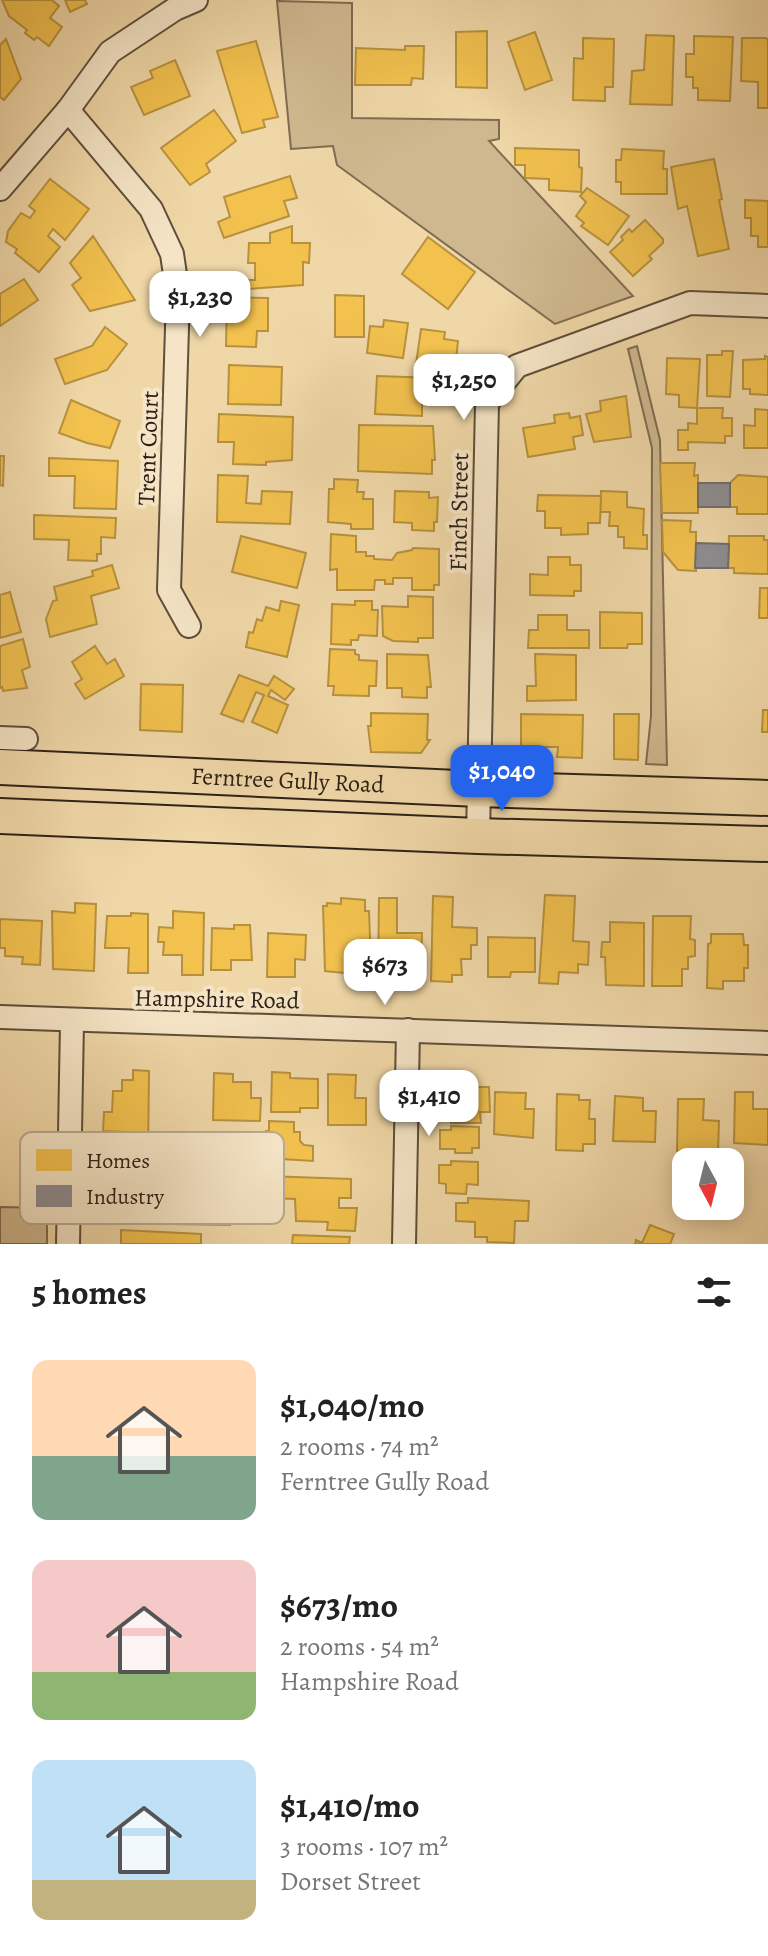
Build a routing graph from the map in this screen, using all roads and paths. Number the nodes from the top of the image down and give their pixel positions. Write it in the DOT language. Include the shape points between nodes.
graph roads {
  1 [pos="196,0"];
  2 [pos="68,110"];
  3 [pos="1,187"];
  4 [pos="768,306"];
  5 [pos="189,626"];
  6 [pos="0,738"];
  7 [pos="26,739"];
  8 [pos="0,767"];
  9 [pos="479,789"];
  10 [pos="768,798"];
  11 [pos="0,816"];
  12 [pos="478,836"];
  13 [pos="768,844"];
  14 [pos="0,1017"];
  15 [pos="72,1022"];
  16 [pos="408,1030"];
  17 [pos="768,1043"];
  18 [pos="70,1132"];
  19 [pos="68,1224"];
  20 [pos="68,1244"];
  21 [pos="404,1244"];
  1 -- 2 [label="street" via="110,52"];
  2 -- 3 [label="street"];
  2 -- 5 [label="street, Trent Court" via="151,209 172,254 178,295 169,590"];
  4 -- 9 [label="street, Finch Street" via="690,303 517,366 487,403"];
  6 -- 7 [label="street"];
  8 -- 9 [label="main road, Ferntree Gully Road"];
  9 -- 10 [label="main road, Ferntree Gully Road"];
  9 -- 12 [label="street, Finch Street"];
  11 -- 12 [label="main road, Ferntree Gully Road"];
  12 -- 13 [label="main road, Ferntree Gully Road"];
  14 -- 15 [label="street, Hampshire Road"];
  15 -- 16 [label="street, Hampshire Road"];
  15 -- 18 [label="street"];
  16 -- 17 [label="street, Hampshire Road"];
  16 -- 21 [label="street"];
  19 -- 20 [label="street"];
}
